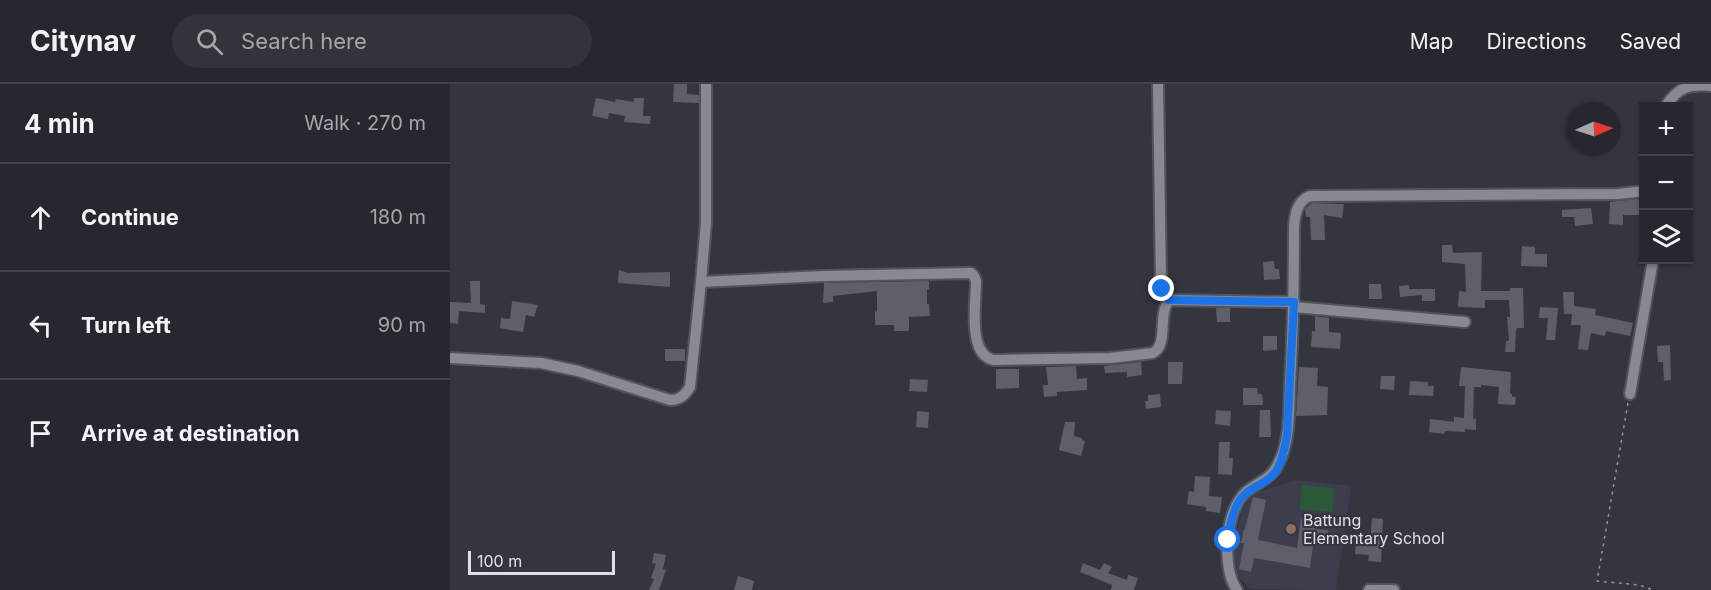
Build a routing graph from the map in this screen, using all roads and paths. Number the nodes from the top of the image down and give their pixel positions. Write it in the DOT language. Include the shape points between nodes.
graph roads {
  1 [pos="706,84"];
  2 [pos="1158,84"];
  3 [pos="1711,86"];
  4 [pos="1669,102"];
  5 [pos="1639,192"];
  6 [pos="1652,264"];
  7 [pos="700,282"];
  8 [pos="1169,300"];
  9 [pos="1294,305"];
  10 [pos="1465,321"];
  11 [pos="450,358"];
  12 [pos="1630,393"];
  13 [pos="1233,588"];
  14 [pos="1369,590"];
  15 [pos="1394,590"];
  16 [pos="1653,590"];
  1 -- 7 [label="street" via="706,223"];
  2 -- 8 [label="street" via="1161,283"];
  3 -- 4 [label="street" via="1686,87 1675,92"];
  5 -- 9 [label="street" via="1310,196 1301,202 1295,217"];
  6 -- 12 [label="street"];
  7 -- 8 [label="street" via="971,273 976,281 976,342 986,359 994,360 1110,358 1153,353 1162,344 1163,313"];
  7 -- 11 [label="street" via="690,387 676,400 541,363"];
  8 -- 9 [label="street"];
  9 -- 10 [label="street"];
  9 -- 13 [label="street" via="1283,456 1272,476 1246,492 1232,517 1227,564"];
  12 -- 16 [label="path" via="1597,581"];
  14 -- 15 [label="street"];
}
